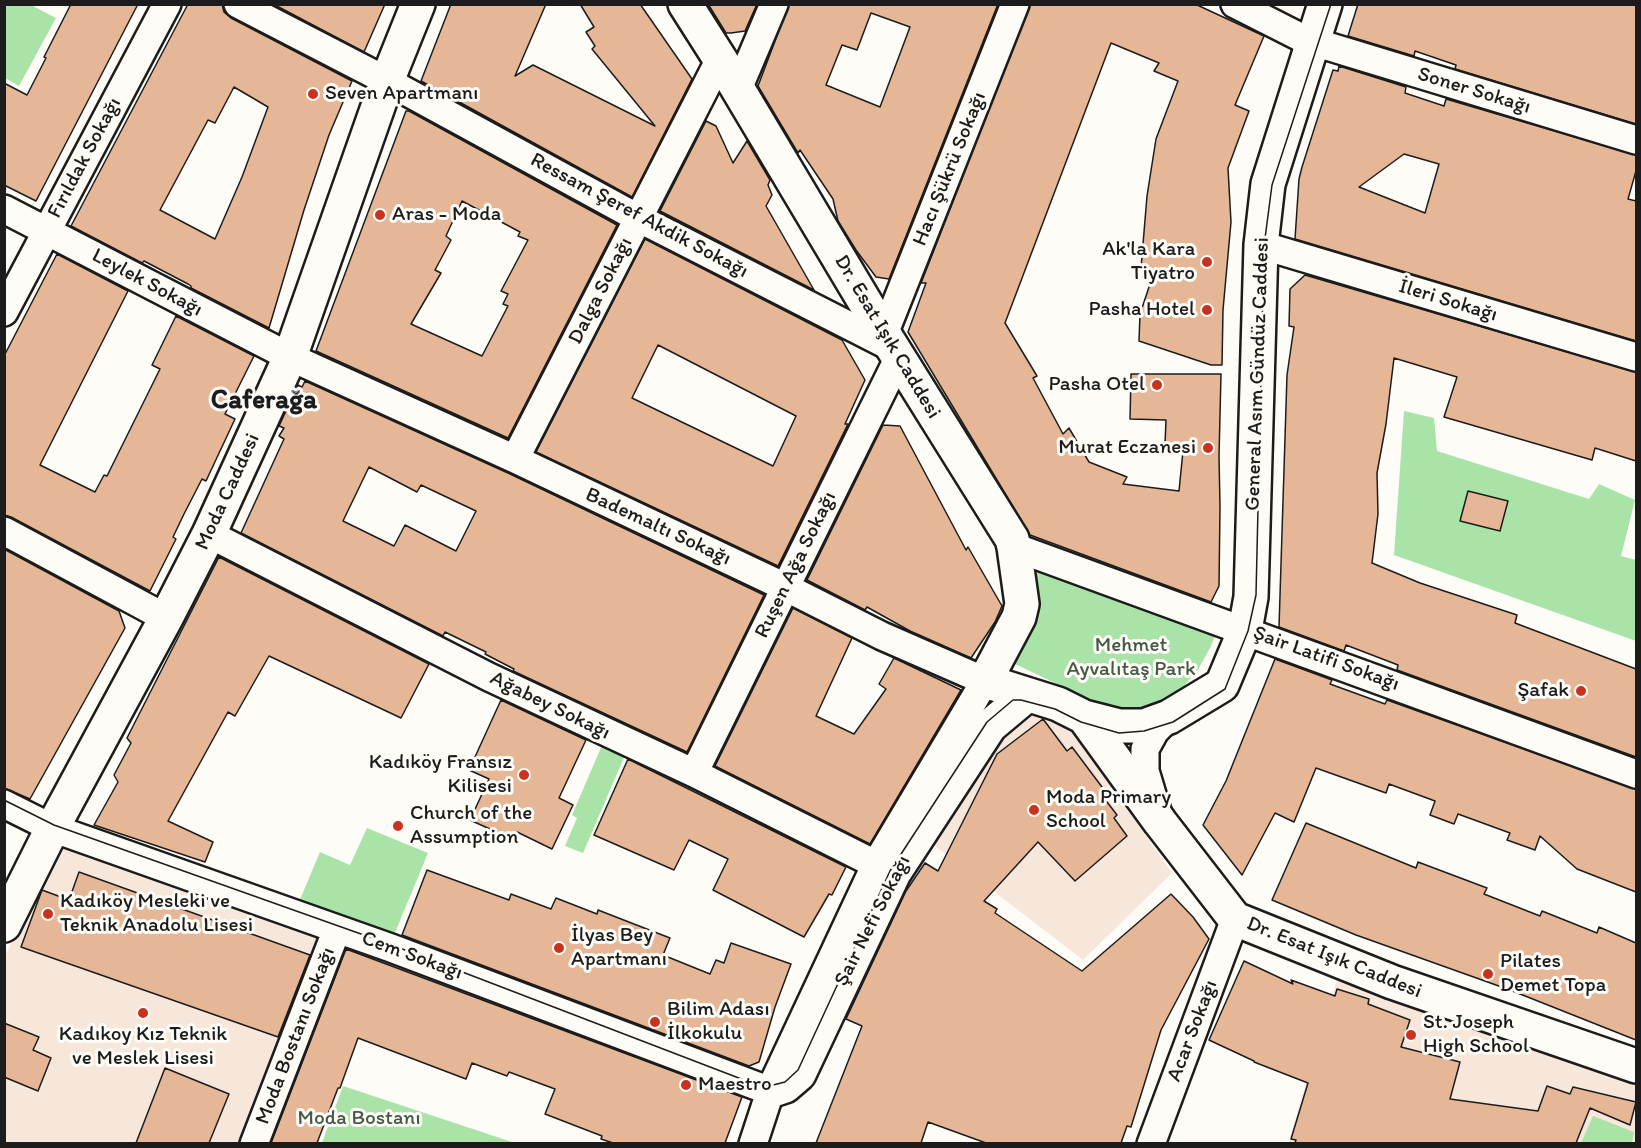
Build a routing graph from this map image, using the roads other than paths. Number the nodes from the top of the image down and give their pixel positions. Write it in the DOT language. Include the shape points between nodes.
graph roads {
  1 [pos="167,4"];
  2 [pos="238,4"];
  3 [pos="418,4"];
  4 [pos="685,4"];
  5 [pos="774,4"];
  6 [pos="1015,4"];
  7 [pos="1235,4"];
  8 [pos="1325,4"];
  9 [pos="1312,41"];
  10 [pos="720,59"];
  11 [pos="387,81"];
  12 [pos="738,89"];
  13 [pos="1636,140"];
  14 [pos="4,209"];
  15 [pos="638,218"];
  16 [pos="46,230"];
  17 [pos="1261,245"];
  18 [pos="4,312"];
  19 [pos="892,346"];
  20 [pos="290,357"];
  21 [pos="1636,357"];
  22 [pos="515,459"];
  23 [pos="4,531"];
  24 [pos="209,534"];
  25 [pos="1014,547"];
  26 [pos="785,587"];
  27 [pos="166,618"];
  28 [pos="1245,630"];
  29 [pos="985,681"];
  30 [pos="1027,695"];
  31 [pos="1084,717"];
  32 [pos="1169,717"];
  33 [pos="694,773"];
  34 [pos="1636,774"];
  35 [pos="4,804"];
  36 [pos="1160,822"];
  37 [pos="52,828"];
  38 [pos="885,869"];
  39 [pos="1235,919"];
  40 [pos="4,925"];
  41 [pos="337,928"];
  42 [pos="1636,1066"];
  43 [pos="770,1091"];
  44 [pos="254,1143"];
  45 [pos="753,1143"];
  46 [pos="1151,1143"];
  1 -- 16 [label="street, Fırıldak Sokağı"];
  2 -- 11 [label="street, Ressam Şeref Akdik Sokağı"];
  3 -- 11 [label="street, Moda Caddesi"];
  4 -- 10 [label="street, Dr. Esat Işık Caddesi"];
  5 -- 12 [label="street"];
  6 -- 19 [label="street, Hacı Şükrü Sokağı"];
  7 -- 9 [label="street, Soner Sokağı"];
  8 -- 9 [label="street, General Asım Gündüz Caddesi"];
  9 -- 13 [label="street, Soner Sokağı"];
  9 -- 17 [label="street, General Asım Gündüz Caddesi" via="1269,184"];
  10 -- 12 [label="street, Dr. Esat Işık Caddesi"];
  10 -- 15 [label="street, Dalga Sokağı"];
  11 -- 15 [label="street, Ressam Şeref Akdik Sokağı"];
  11 -- 20 [label="street, Moda Caddesi"];
  12 -- 19 [label="street, Dr. Esat Işık Caddesi"];
  14 -- 16 [label="street, Leylek Sokağı"];
  15 -- 19 [label="street, Ressam Şeref Akdik Sokağı"];
  15 -- 22 [label="street, Dalga Sokağı"];
  16 -- 18 [label="street, Fırıldak Sokağı"];
  16 -- 20 [label="street, Leylek Sokağı"];
  17 -- 21 [label="street, İleri Sokağı"];
  17 -- 28 [label="street, General Asım Gündüz Caddesi" via="1251,597"];
  19 -- 25 [label="street, Dr. Esat Işık Caddesi"];
  19 -- 26 [label="street, Ruşen Ağa Sokağı"];
  20 -- 22 [label="street, Bademaltı Sokağı"];
  20 -- 24 [label="street, Moda Caddesi"];
  22 -- 26 [label="street, Bademaltı Sokağı"];
  23 -- 27 [label="street"];
  24 -- 27 [label="street, Moda Caddesi"];
  24 -- 33 [label="street, Ağabey Sokağı" via="489,677"];
  25 -- 28 [label="street, Şair Latifi Sokağı"];
  25 -- 29 [label="street, Dr. Esat Işık Caddesi" via="1022,604"];
  26 -- 29 [label="street, Bademaltı Sokağı" via="882,636"];
  26 -- 33 [label="street, Ruşen Ağa Sokağı"];
  27 -- 37 [label="street, Moda Caddesi"];
  28 -- 32 [label="street, General Asım Gündüz Caddesi" via="1222,685"];
  28 -- 34 [label="street, Şair Latifi Sokağı"];
  29 -- 30 [label="street, Bademaltı Sokağı"];
  29 -- 38 [label="street, Şair Nefi Sokağı"];
  30 -- 31 [label="street, General Asım Gündüz Caddesi"];
  30 -- 38 [label="street, Şair Nefi Sokağı" via="990,726"];
  31 -- 32 [label="street, General Asım Gündüz Caddesi" via="1119,726 1144,726"];
  31 -- 36 [label="street, Dr. Esat Işık Caddesi"];
  32 -- 36 [label="street, General Asım Gündüz Caddesi" via="1145,749 1145,771"];
  33 -- 38 [label="street, Ağabey Sokağı"];
  35 -- 37 [label="street, Cem Sokağı"];
  36 -- 39 [label="street, Dr. Esat Işık Caddesi"];
  37 -- 40 [label="street, Moda Caddesi"];
  37 -- 41 [label="street, Cem Sokağı"];
  38 -- 43 [label="street, Şair Nefi Sokağı" via="799,1074 785,1086"];
  39 -- 42 [label="street, Dr. Esat Işık Caddesi" via="1392,982"];
  39 -- 46 [label="street, Acar Sokağı"];
  41 -- 43 [label="street, Cem Sokağı"];
  41 -- 44 [label="street, Moda Bostanı Sokağı"];
  43 -- 45 [label="street"];
}
